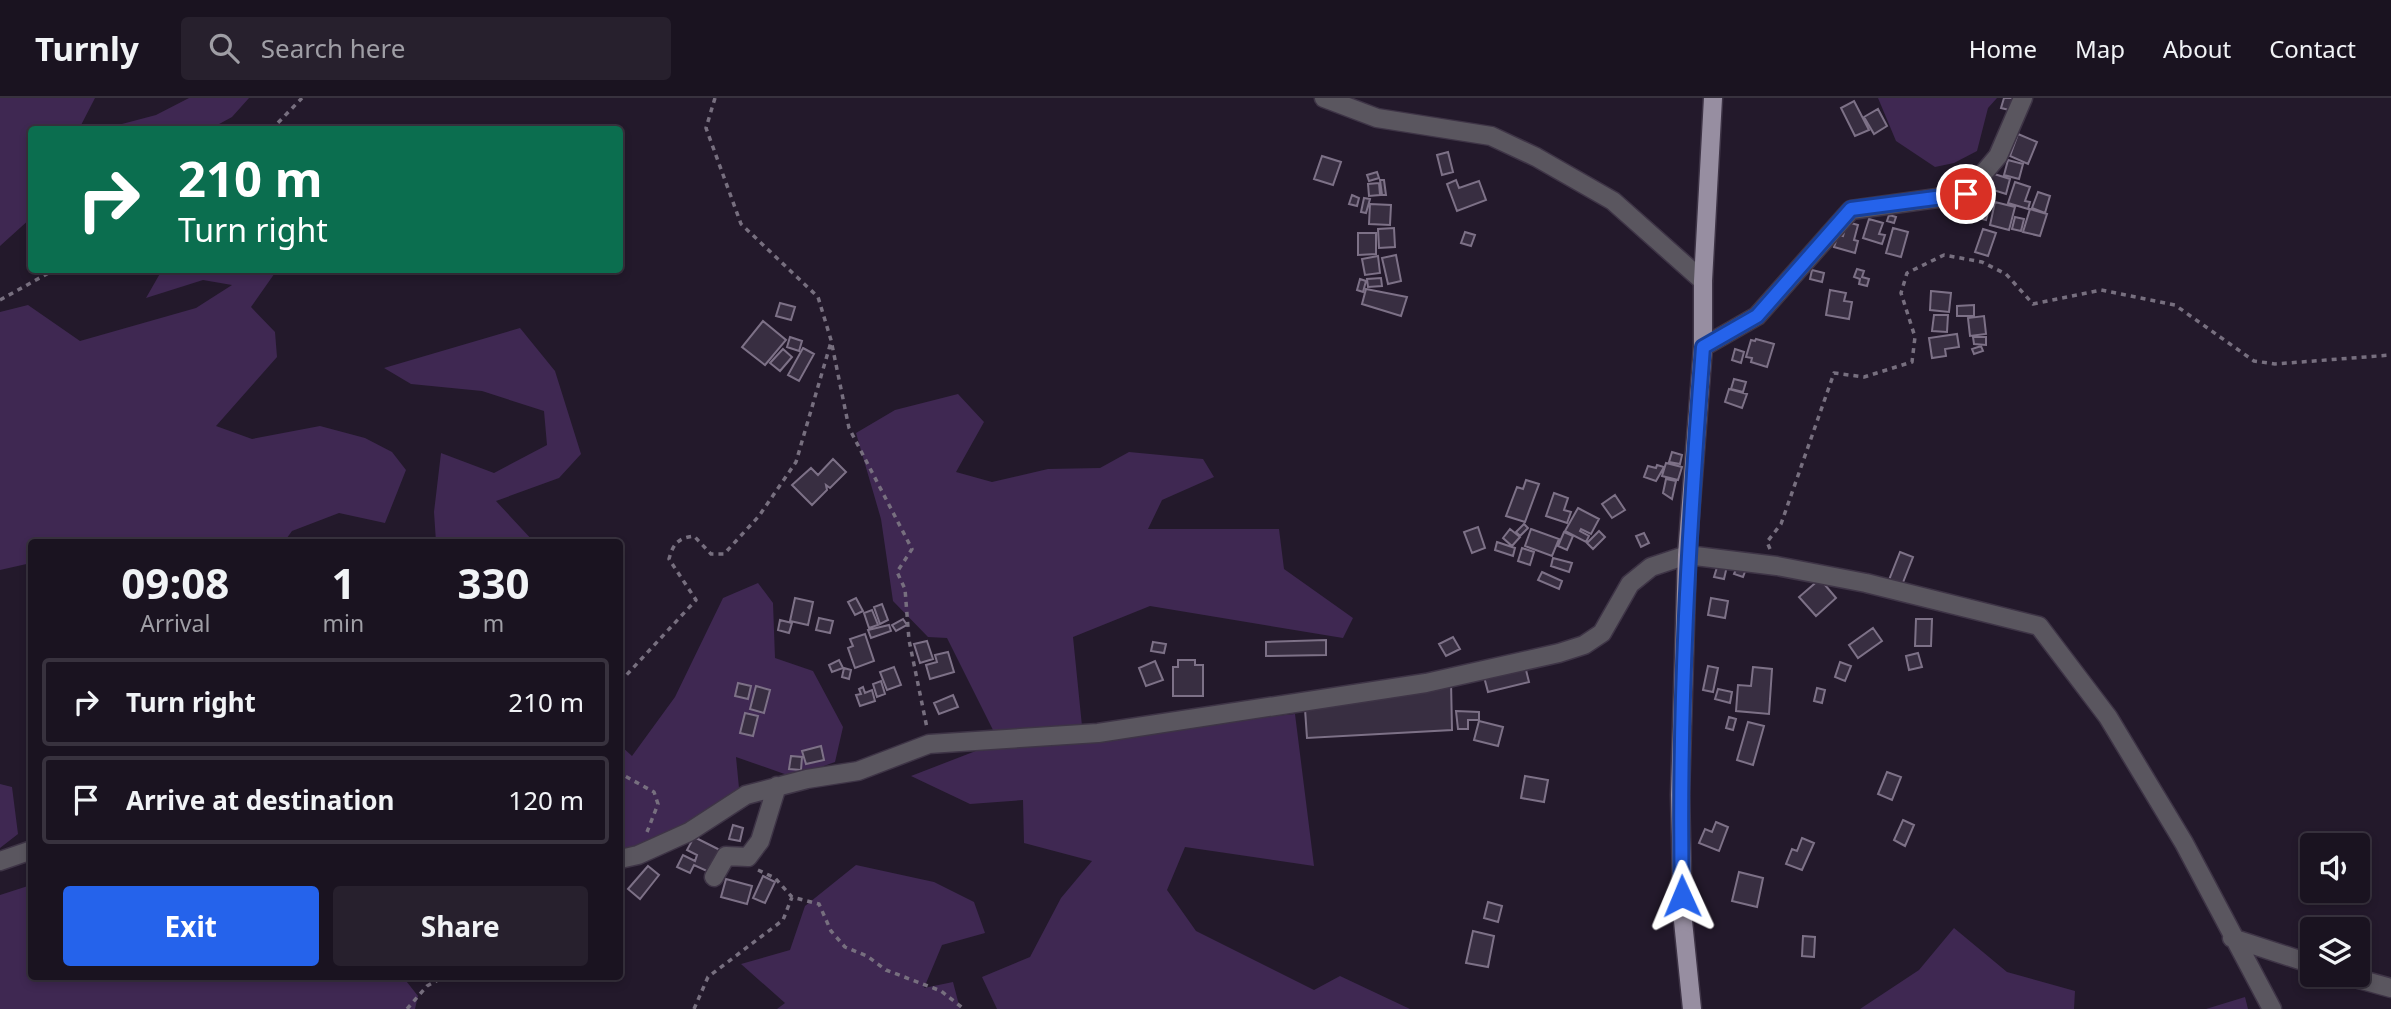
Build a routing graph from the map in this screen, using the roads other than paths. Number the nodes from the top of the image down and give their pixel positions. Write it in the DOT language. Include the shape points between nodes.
graph roads {
  1 [pos="1324,98"];
  2 [pos="1713,98"];
  3 [pos="2023,98"];
  4 [pos="1703,281"];
  5 [pos="1703,347"];
  6 [pos="1687,555"];
  7 [pos="777,786"];
  8 [pos="28,851"];
  9 [pos="629,857"];
  10 [pos="0,860"];
  11 [pos="714,877"];
  12 [pos="2232,938"];
  13 [pos="2300,960"];
  14 [pos="2370,982"];
  15 [pos="2391,988"];
  16 [pos="1692,1009"];
  17 [pos="2272,1009"];
  1 -- 4 [label="street" via="1377,118 1491,136 1613,201"];
  2 -- 4 [label="main road"];
  3 -- 5 [label="street" via="1998,156 1966,194 1851,209 1757,316"];
  4 -- 5 [label="main road"];
  5 -- 6 [label="main road"];
  6 -- 7 [label="street" via="1651,567 1630,584 1602,633 1559,653 1426,683 1098,733 929,744 858,771"];
  6 -- 12 [label="street" via="1866,583 2039,626 2108,717 2184,843"];
  6 -- 16 [label="main road" via="1680,795 1683,921"];
  7 -- 9 [label="street" via="746,795 689,832"];
  7 -- 11 [label="street" via="760,841 748,858 726,856"];
  8 -- 10 [label="street"];
  12 -- 13 [label="street"];
  12 -- 17 [label="street"];
  14 -- 15 [label="street"];
}
